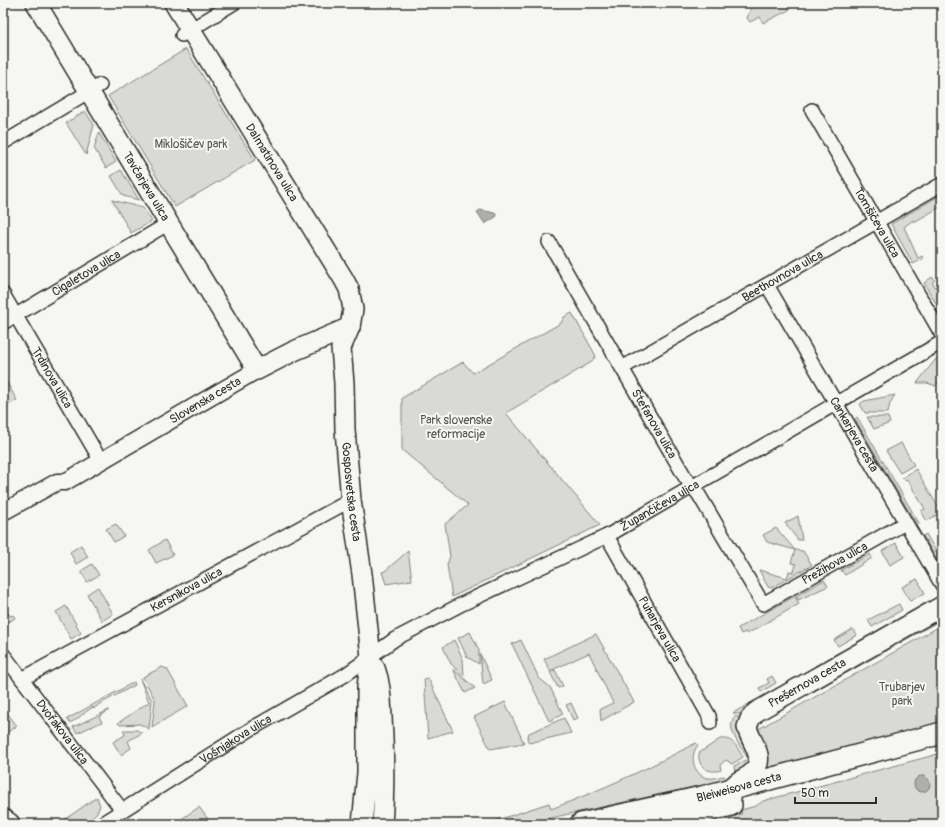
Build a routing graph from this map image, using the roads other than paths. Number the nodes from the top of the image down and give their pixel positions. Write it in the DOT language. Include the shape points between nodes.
graph roads {
  1 [pos="36,3"];
  2 [pos="174,3"];
  3 [pos="234,3"];
  4 [pos="186,33"];
  5 [pos="94,88"];
  6 [pos="812,110"];
  7 [pos="3,143"];
  8 [pos="942,184"];
  9 [pos="877,221"];
  10 [pos="169,223"];
  11 [pos="549,242"];
  12 [pos="767,285"];
  13 [pos="3,294"];
  14 [pos="15,316"];
  15 [pos="3,323"];
  16 [pos="350,327"];
  17 [pos="942,335"];
  18 [pos="942,342"];
  19 [pos="622,368"];
  20 [pos="257,370"];
  21 [pos="835,402"];
  22 [pos="101,461"];
  23 [pos="66,482"];
  24 [pos="693,486"];
  25 [pos="351,500"];
  26 [pos="3,512"];
  27 [pos="905,523"];
  28 [pos="3,524"];
  29 [pos="607,536"];
  30 [pos="942,585"];
  31 [pos="763,604"];
  32 [pos="942,606"];
  33 [pos="3,654"];
  34 [pos="371,657"];
  35 [pos="22,679"];
  36 [pos="710,723"];
  37 [pos="942,732"];
  38 [pos="942,747"];
  39 [pos="740,792"];
  40 [pos="122,810"];
  41 [pos="3,820"];
  42 [pos="9,824"];
  43 [pos="101,824"];
  44 [pos="362,824"];
  45 [pos="382,824"];
  46 [pos="581,824"];
  47 [pos="656,824"];
  1 -- 5 [label="main road, Tavčarjeva ulica"];
  2 -- 4 [label="main road, Dalmatinova ulica"];
  3 -- 4 [label="street"];
  4 -- 16 [label="main road, Dalmatinova ulica" via="347,284 353,309"];
  5 -- 7 [label="street"];
  5 -- 10 [label="main road, Tavčarjeva ulica"];
  6 -- 9 [label="street, Tomšičeva ulica"];
  8 -- 9 [label="street, Beethovnova ulica"];
  9 -- 12 [label="street, Beethovnova ulica"];
  9 -- 17 [label="street, Tomšičeva ulica"];
  10 -- 14 [label="street, Cigaletova ulica"];
  10 -- 20 [label="main road, Tavčarjeva ulica"];
  11 -- 19 [label="street, Štefanova ulica"];
  12 -- 19 [label="street, Beethovnova ulica"];
  12 -- 21 [label="street, Cankarjeva cesta"];
  13 -- 14 [label="street, Trdinova ulica"];
  14 -- 15 [label="street, Cigaletova ulica"];
  14 -- 22 [label="street, Trdinova ulica"];
  16 -- 20 [label="main road, Slovenska cesta"];
  16 -- 25 [label="main road, Gosposvetska cesta" via="341,348 341,355"];
  18 -- 21 [label="street, Župančičeva ulica"];
  19 -- 24 [label="street, Štefanova ulica" via="685,477"];
  20 -- 22 [label="street, Slovenska cesta"];
  21 -- 24 [label="street, Župančičeva ulica"];
  21 -- 27 [label="street, Cankarjeva cesta"];
  22 -- 23 [label="street, Slovenska cesta"];
  23 -- 26 [label="street, Slovenska cesta" via="57,482"];
  23 -- 28 [label="street, Slovenska cesta" via="61,489"];
  24 -- 29 [label="street, Župančičeva ulica"];
  24 -- 31 [label="street, Štefanova ulica"];
  25 -- 34 [label="main road, Gosposvetska cesta"];
  25 -- 35 [label="street, Kersnikova ulica"];
  27 -- 30 [label="street, Cankarjeva cesta"];
  27 -- 31 [label="street, Prežihova ulica"];
  29 -- 34 [label="street, Župančičeva ulica" via="405,634"];
  29 -- 36 [label="street, Puharjeva ulica" via="710,716"];
  32 -- 39 [label="main road, Prešernova cesta" via="756,712 747,727 757,750 758,764"];
  33 -- 35 [label="street, Dvořakova ulica"];
  34 -- 40 [label="street, Vošnjakova ulica"];
  34 -- 44 [label="main road, Gosposvetska cesta" via="367,687 367,773"];
  34 -- 45 [label="main road, Gosposvetska cesta" via="379,680 383,736"];
  35 -- 40 [label="street, Dvořakova ulica"];
  37 -- 39 [label="main road, Bleiweisova cesta"];
  38 -- 39 [label="main road, Bleiweisova cesta"];
  39 -- 46 [label="main road, Bleiweisova cesta"];
  39 -- 47 [label="main road, Bleiweisova cesta"];
  40 -- 43 [label="street, Vošnjakova ulica"];
  41 -- 42 [label="main road"];
}
